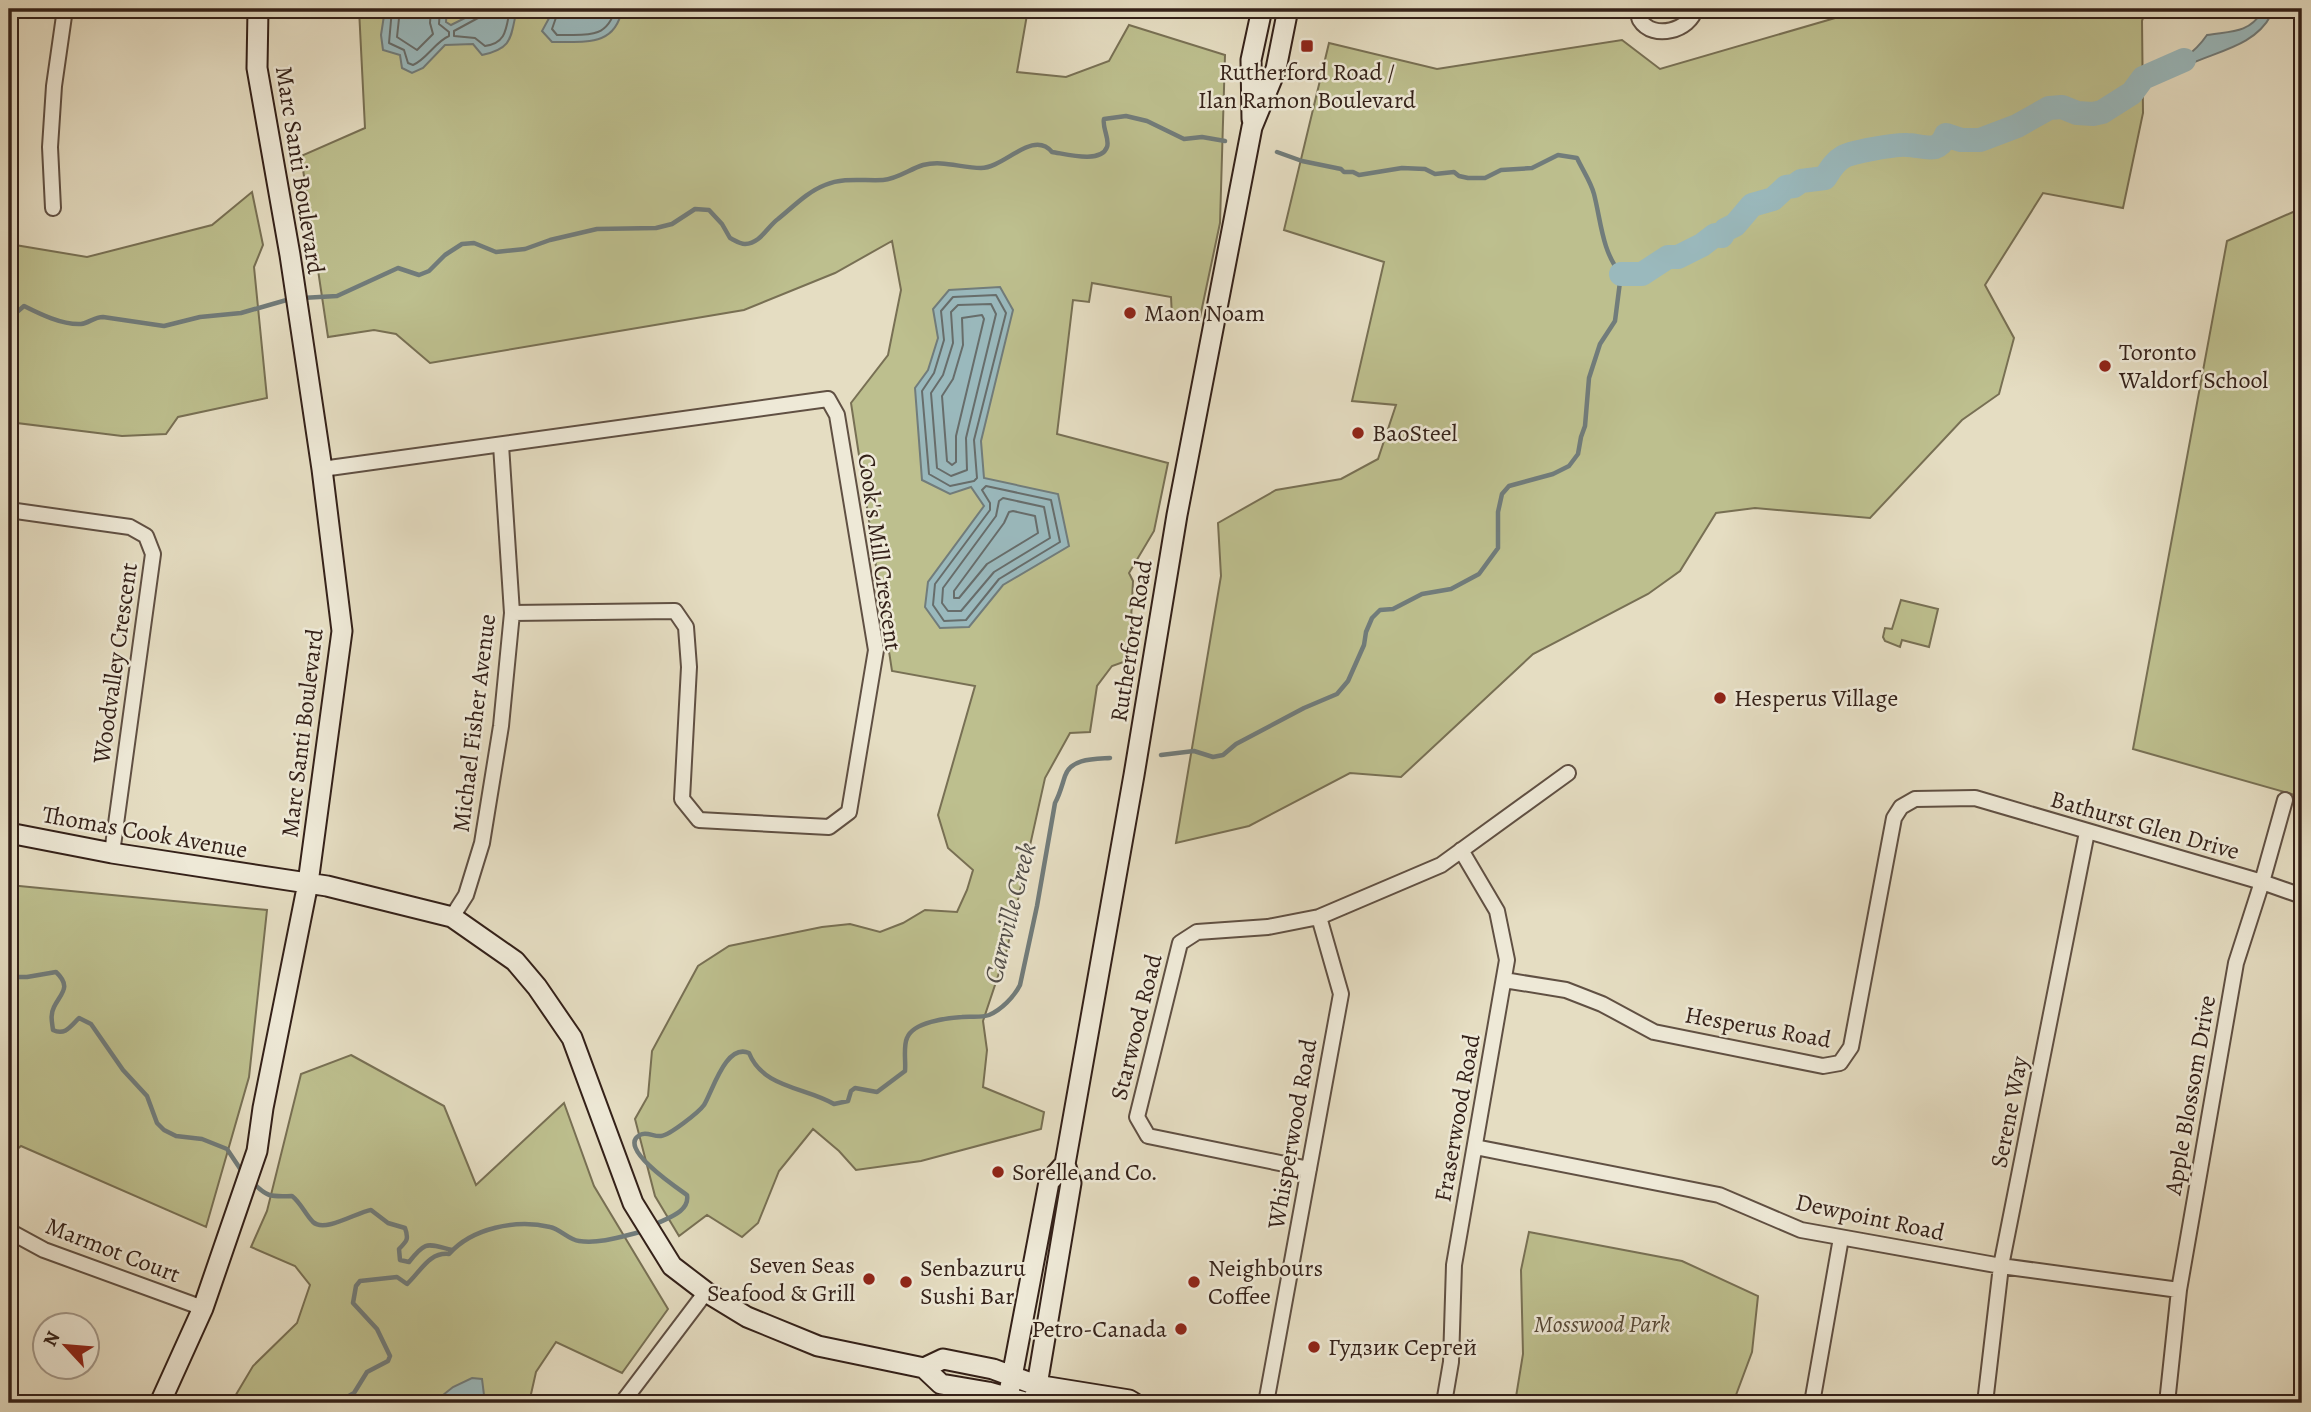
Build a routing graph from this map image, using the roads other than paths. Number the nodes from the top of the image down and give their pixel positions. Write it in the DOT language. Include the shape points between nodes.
graph roads {
  1 [pos="65,9"];
  2 [pos="258,9"];
  3 [pos="1262,9"];
  4 [pos="1288,9"];
  5 [pos="1638,9"];
  6 [pos="1695,9"];
  7 [pos="1252,127"];
  8 [pos="53,208"];
  9 [pos="501,445"];
  10 [pos="322,469"];
  11 [pos="9,510"];
  12 [pos="512,612"];
  13 [pos="1568,773"];
  14 [pos="1975,798"];
  15 [pos="2285,800"];
  16 [pos="2087,832"];
  17 [pos="9,833"];
  18 [pos="1461,850"];
  19 [pos="112,853"];
  20 [pos="2262,882"];
  21 [pos="308,883"];
  22 [pos="2302,896"];
  23 [pos="452,917"];
  24 [pos="1319,917"];
  25 [pos="1504,980"];
  26 [pos="1475,1147"];
  27 [pos="1065,1164"];
  28 [pos="1309,1169"];
  29 [pos="9,1231"];
  30 [pos="1841,1238"];
  31 [pos="2001,1266"];
  32 [pos="2179,1290"];
  33 [pos="706,1292"];
  34 [pos="203,1308"];
  35 [pos="924,1368"];
  36 [pos="1011,1376"];
  37 [pos="1035,1394"];
  38 [pos="1008,1401"];
  39 [pos="160,1403"];
  40 [pos="622,1403"];
  41 [pos="1028,1403"];
  42 [pos="1134,1403"];
  43 [pos="1266,1403"];
  44 [pos="1444,1403"];
  45 [pos="1812,1403"];
  46 [pos="1985,1403"];
  47 [pos="2167,1403"];
  1 -- 8 [label="street" via="50,147"];
  2 -- 10 [label="street, Marc Santi Boulevard" via="257,68"];
  3 -- 7 [label="street, Rutherford Road" via="1251,60"];
  4 -- 7 [label="street, Rutherford Road" via="1276,69"];
  5 -- 6 [label="street" via="1640,21 1662,31 1685,26"];
  7 -- 27 [label="street, Rutherford Road" via="1177,514"];
  9 -- 10 [label="street, Cook's Mill Crescent"];
  9 -- 12 [label="street, Michael Fisher Avenue"];
  9 -- 12 [label="street, Cook's Mill Crescent" via="828,399 836,415 876,650 849,812 829,827 699,820 682,799 689,667 686,627 674,611"];
  10 -- 21 [label="street, Marc Santi Boulevard" via="342,631"];
  11 -- 19 [label="street, Woodvalley Crescent" via="130,527 146,536 153,554"];
  12 -- 23 [label="street, Michael Fisher Avenue" via="501,726 482,843 466,895"];
  13 -- 18 [label="street, Starwood Road"];
  14 -- 16 [label="street, Bathurst Glen Drive"];
  14 -- 25 [label="street, Hesperus Road" via="1915,799 1895,816 1851,1048 1845,1060 1833,1066 1654,1032 1566,990"];
  15 -- 20 [label="street, Apple Blossom Drive"];
  16 -- 20 [label="street, Bathurst Glen Drive"];
  16 -- 31 [label="street, Serene Way"];
  17 -- 19 [label="street, Thomas Cook Avenue"];
  18 -- 24 [label="street, Starwood Road" via="1440,865"];
  18 -- 25 [label="street, Fraserwood Road" via="1497,911 1507,960"];
  19 -- 21 [label="street, Thomas Cook Avenue"];
  20 -- 22 [label="street, Bathurst Glen Drive"];
  20 -- 32 [label="street, Apple Blossom Drive" via="2236,962"];
  21 -- 23 [label="street, Thomas Cook Avenue"];
  21 -- 34 [label="street, Marc Santi Boulevard" via="257,1151"];
  23 -- 33 [label="street, Thomas Cook Avenue" via="515,961 572,1038 633,1202 672,1266"];
  24 -- 28 [label="street, Whisperwood Road" via="1341,994"];
  24 -- 28 [label="street, Starwood Road" via="1268,927 1197,932 1180,943 1137,1117 1148,1136"];
  25 -- 26 [label="street, Fraserwood Road"];
  26 -- 30 [label="street, Dewpoint Road" via="1719,1195 1801,1230"];
  26 -- 44 [label="street, Fraserwood Road" via="1454,1265 1451,1362"];
  27 -- 36 [label="street, Rutherford Road" via="1049,1182"];
  27 -- 37 [label="street, Rutherford Road" via="1071,1183"];
  28 -- 43 [label="street, Whisperwood Road"];
  29 -- 34 [label="street, Marmot Court" via="44,1250"];
  30 -- 31 [label="street, Dewpoint Road"];
  30 -- 45 [label="street"];
  31 -- 32 [label="street, Dewpoint Road"];
  31 -- 46 [label="street, Serene Way"];
  32 -- 47 [label="street, Apple Blossom Drive"];
  33 -- 35 [label="street, Thomas Cook Avenue" via="747,1317 818,1346"];
  33 -- 40 [label="street"];
  34 -- 39 [label="street, Marc Santi Boulevard"];
  35 -- 36 [label="street, Thomas Cook Avenue" via="943,1359"];
  35 -- 38 [label="street, Thomas Cook Avenue" via="941,1384"];
  36 -- 37 [label="street, Thomas Cook Avenue"];
  36 -- 38 [label="street, Rutherford Road"];
  37 -- 42 [label="street, Thomas Cook Avenue"];
  38 -- 41 [label="street, Thomas Cook Avenue"];
}
